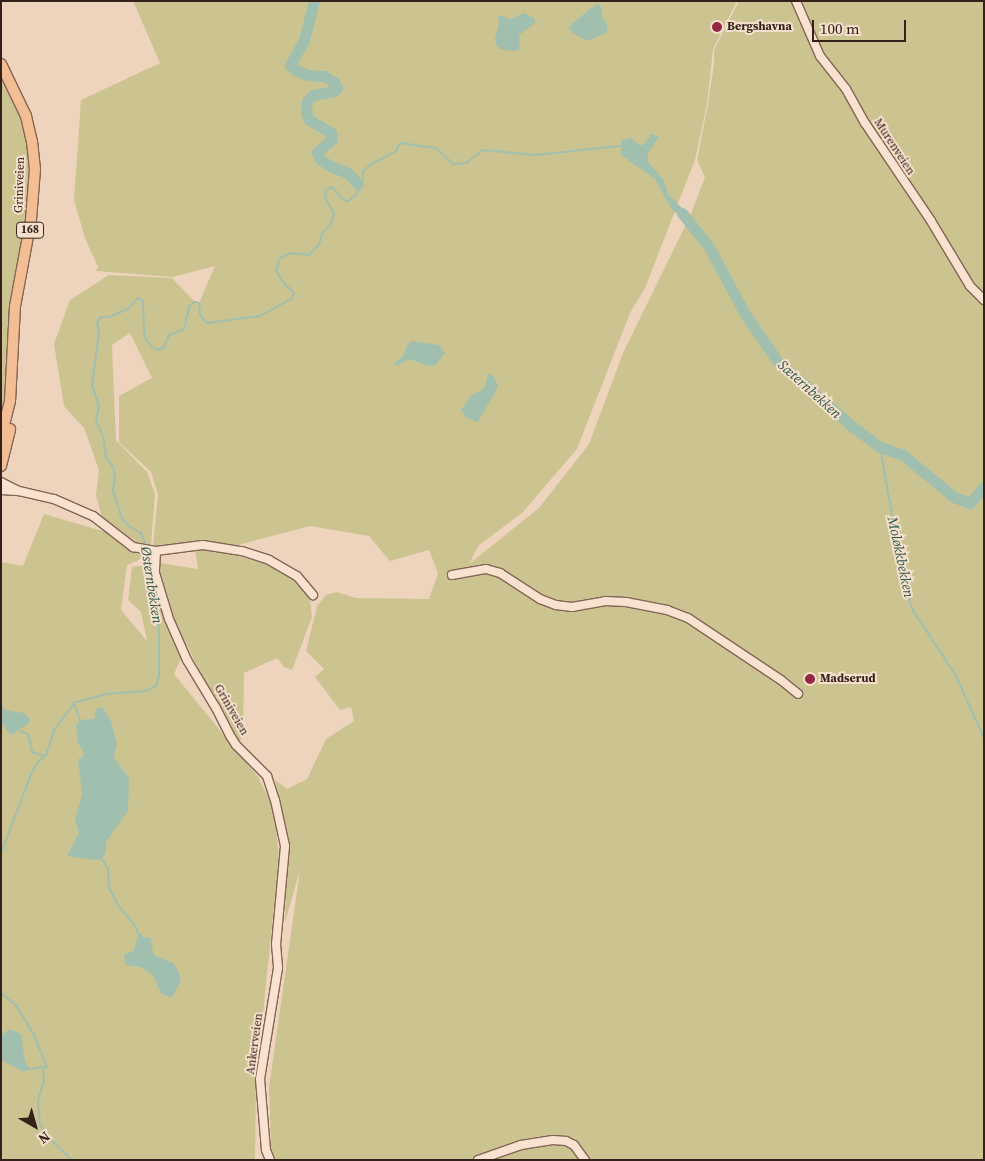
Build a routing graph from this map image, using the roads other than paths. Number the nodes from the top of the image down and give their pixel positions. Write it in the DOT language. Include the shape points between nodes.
graph roads {
  1 [pos="796,1"];
  2 [pos="1,64"];
  3 [pos="984,300"];
  4 [pos="10,400"];
  5 [pos="1,438"];
  6 [pos="1,466"];
  7 [pos="1,482"];
  8 [pos="1,490"];
  9 [pos="19,491"];
  10 [pos="150,550"];
  11 [pos="452,575"];
  12 [pos="313,595"];
  13 [pos="798,694"];
  14 [pos="278,968"];
  15 [pos="268,1157"];
  16 [pos="478,1160"];
  17 [pos="585,1160"];
  1 -- 3 [label="street, Murenveien" via="823,62 846,89 970,286"];
  2 -- 4 [label="main road, Griniveien / 168" via="26,116 35,169 32,220 14,314"];
  4 -- 5 [label="main road, Griniveien / 168"];
  4 -- 6 [label="main road, Griniveien / 168" via="10,426"];
  7 -- 9 [label="street"];
  8 -- 9 [label="street"];
  9 -- 10 [label="street" via="54,499 93,516 133,547"];
  10 -- 12 [label="street" via="196,544 242,551 270,560 297,576"];
  10 -- 14 [label="street, Griniveien" via="169,619 187,660 236,746 267,776 271,786 285,846 276,944"];
  11 -- 13 [label="street" via="486,568 556,605 572,607 612,601 667,610 688,618"];
  14 -- 15 [label="street, Ankerveien" via="260,1079"];
  16 -- 17 [label="street" via="521,1145 553,1140 574,1145"];
}
